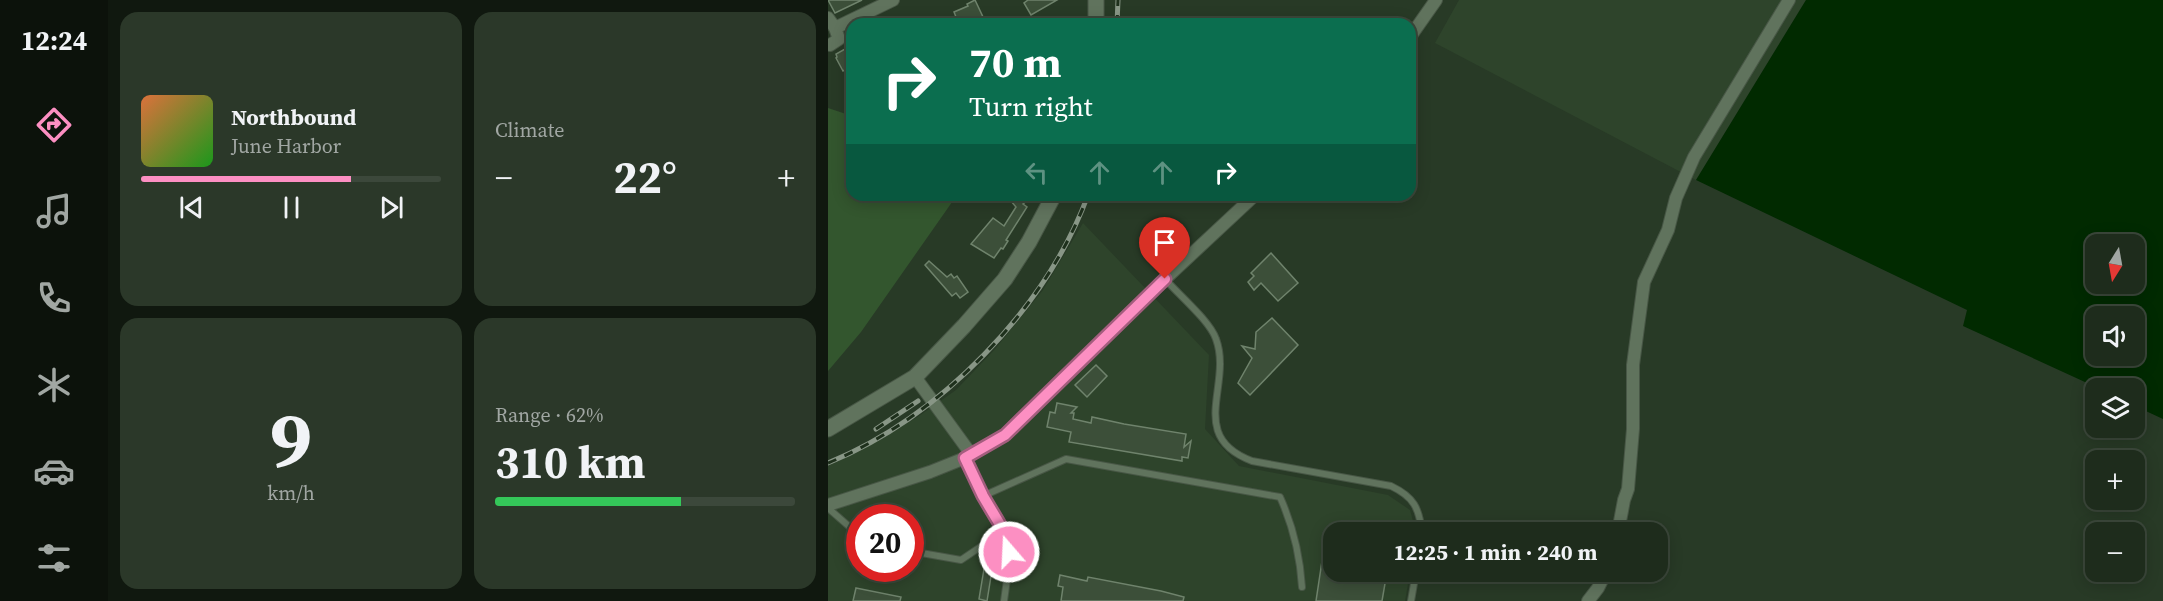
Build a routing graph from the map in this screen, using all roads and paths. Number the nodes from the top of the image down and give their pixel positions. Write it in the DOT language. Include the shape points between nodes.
graph roads {
  1 [pos="893,0"];
  2 [pos="1096,0"];
  3 [pos="1436,0"];
  4 [pos="1789,0"];
  5 [pos="1096,18"];
  6 [pos="831,23"];
  7 [pos="1416,28"];
  8 [pos="830,45"];
  9 [pos="1051,201"];
  10 [pos="1249,201"];
  11 [pos="1165,279"];
  12 [pos="915,377"];
  13 [pos="828,429"];
  14 [pos="968,456"];
  15 [pos="983,496"];
  16 [pos="828,506"];
  17 [pos="1421,522"];
  18 [pos="1620,522"];
  19 [pos="846,523"];
  20 [pos="1004,531"];
  21 [pos="924,553"];
  22 [pos="1414,582"];
  23 [pos="1601,582"];
  24 [pos="1302,587"];
  25 [pos="1004,601"];
  26 [pos="1411,601"];
  27 [pos="1588,601"];
  1 -- 6 [label="street"];
  2 -- 5 [label="street"];
  3 -- 7 [label="street"];
  4 -- 18 [label="street" via="1694,157 1644,282 1633,365 1628,489"];
  6 -- 8 [label="street" via="839,39"];
  9 -- 12 [label="street" via="1005,279"];
  10 -- 11 [label="street"];
  11 -- 14 [label="street" via="1005,435"];
  11 -- 17 [label="lane" via="1212,330 1217,341 1220,364 1215,422 1228,447 1252,461 1391,486 1414,503"];
  12 -- 13 [label="street"];
  12 -- 14 [label="street"];
  14 -- 15 [label="lane"];
  14 -- 16 [label="street"];
  15 -- 20 [label="lane"];
  15 -- 24 [label="lane" via="1066,459 1280,497 1300,557"];
  16 -- 19 [label="lane"];
  20 -- 21 [label="lane" via="961,560"];
  20 -- 25 [label="lane" via="1009,565"];
  22 -- 26 [label="lane"];
  23 -- 27 [label="street"];
}
